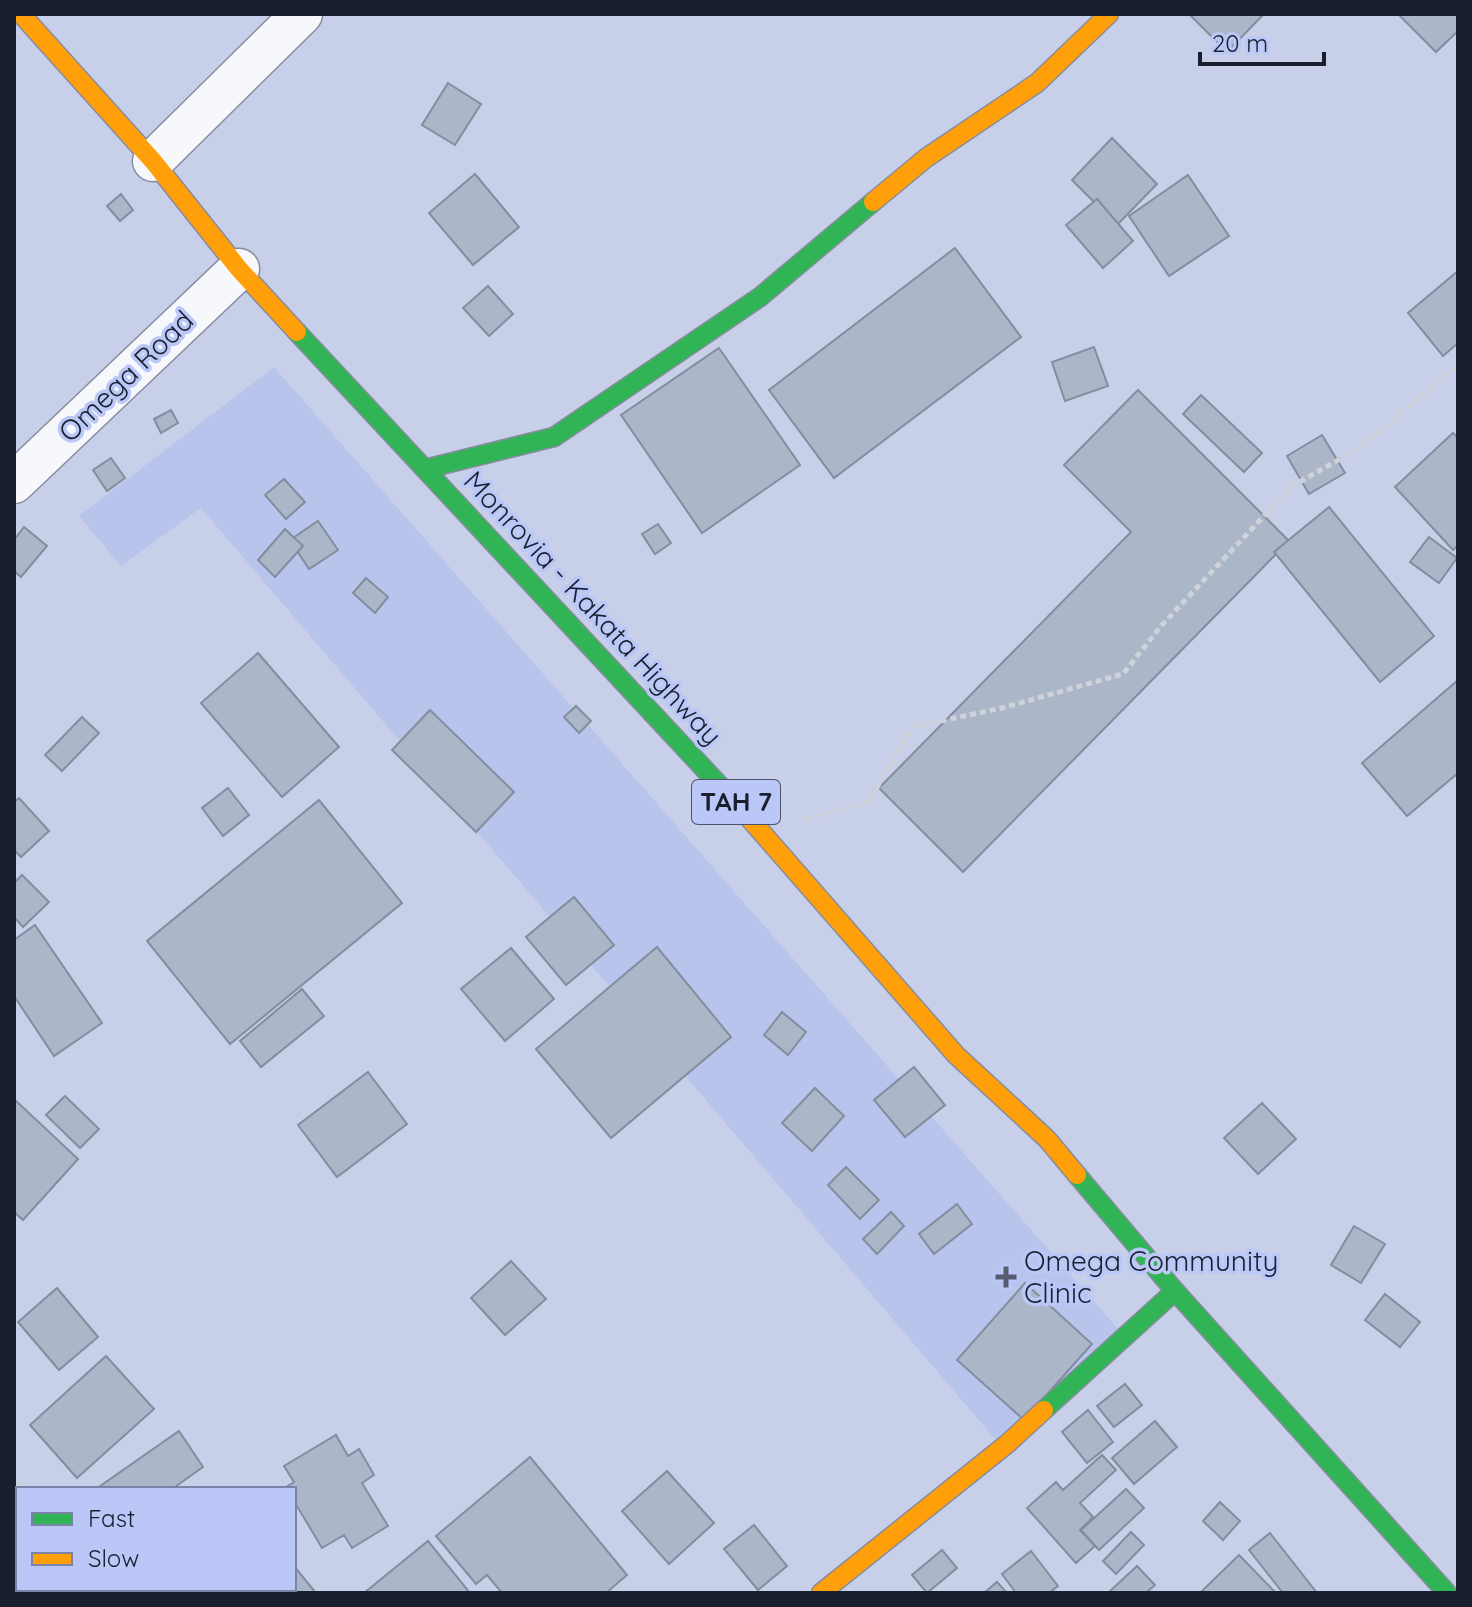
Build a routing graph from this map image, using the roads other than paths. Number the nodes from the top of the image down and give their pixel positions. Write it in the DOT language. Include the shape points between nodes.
graph roads {
  1 [pos="21,14"];
  2 [pos="302,14"];
  3 [pos="1109,14"];
  4 [pos="153,161"];
  5 [pos="239,269"];
  6 [pos="425,469"];
  7 [pos="14,483"];
  8 [pos="1175,1291"];
  9 [pos="821,1593"];
  10 [pos="1447,1593"];
  1 -- 4 [label="main road, Monrovia - Kakata Highway / TAH 7"];
  2 -- 4 [label="street"];
  3 -- 6 [label="main road" via="1037,83 926,158 760,297 554,437"];
  4 -- 5 [label="main road, Monrovia - Kakata Highway / TAH 7"];
  5 -- 6 [label="main road, Monrovia - Kakata Highway / TAH 7"];
  5 -- 7 [label="street, Omega Road"];
  6 -- 8 [label="main road, Monrovia - Kakata Highway / TAH 7" via="762,831 956,1055 1047,1139"];
  8 -- 9 [label="main road" via="1007,1444"];
  8 -- 10 [label="main road, Monrovia - Kakata Highway / TAH 7"];
}
